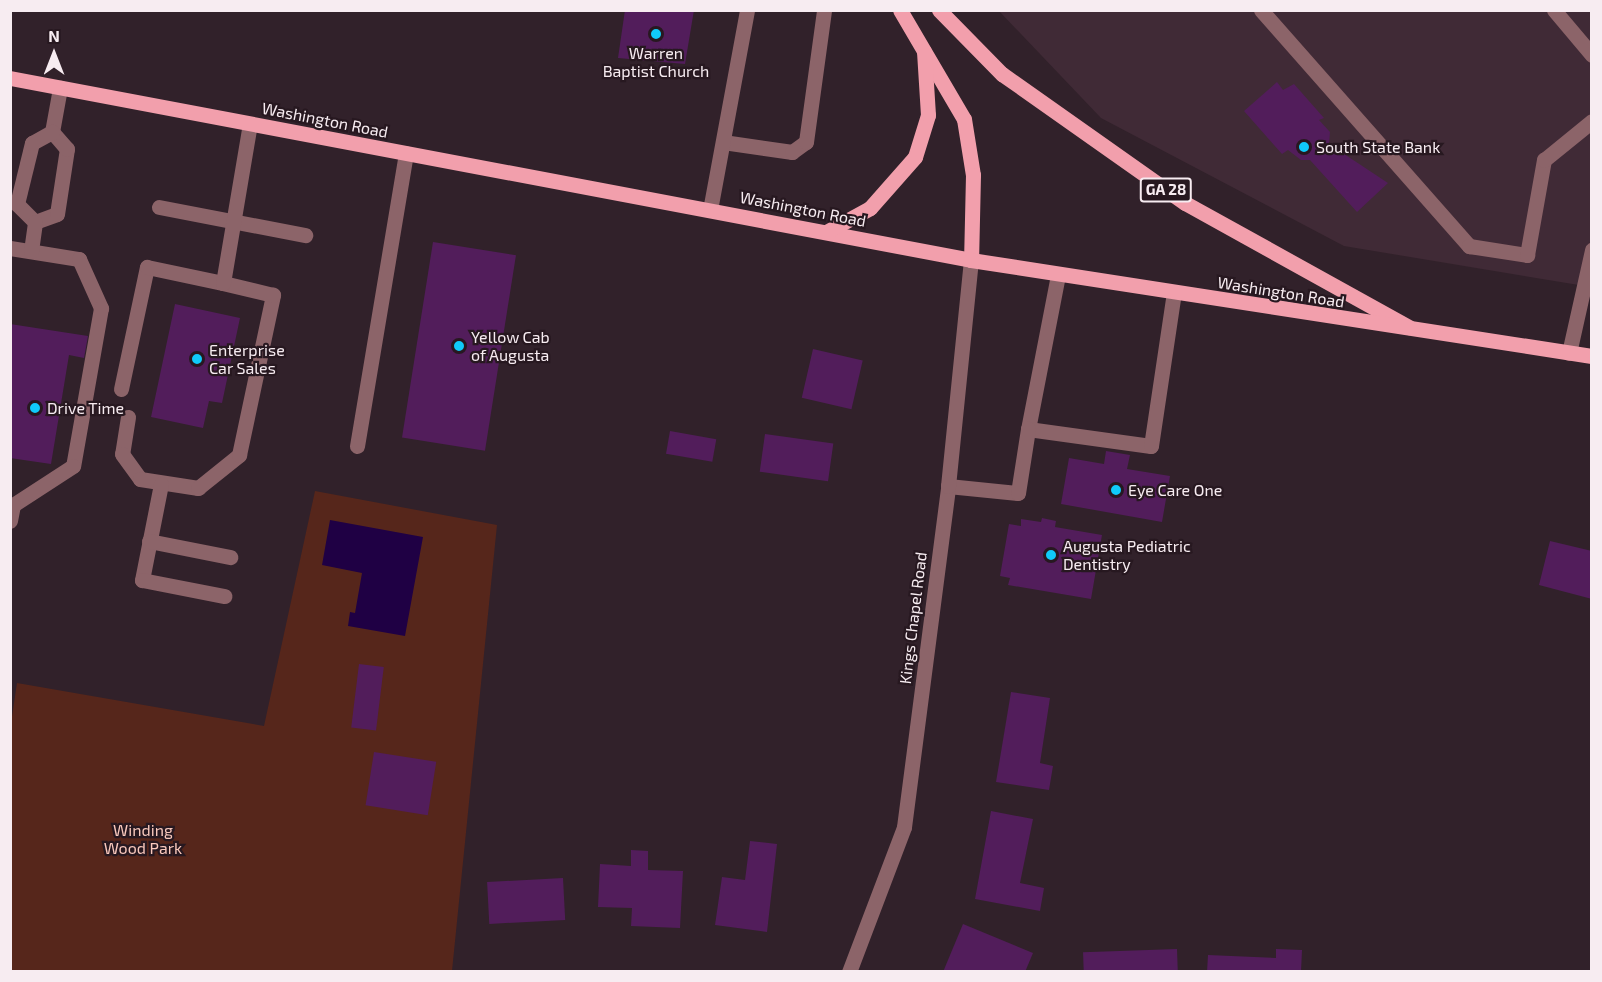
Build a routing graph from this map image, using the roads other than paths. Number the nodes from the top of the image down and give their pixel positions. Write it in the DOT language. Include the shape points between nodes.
graph roads {
  1 [pos="747,10"];
  2 [pos="824,10"];
  3 [pos="900,10"];
  4 [pos="939,10"];
  5 [pos="1261,10"];
  6 [pos="1554,10"];
  7 [pos="923,48"];
  8 [pos="1592,55"];
  9 [pos="10,78"];
  10 [pos="60,88"];
  11 [pos="1592,122"];
  12 [pos="250,124"];
  13 [pos="52,132"];
  14 [pos="723,142"];
  15 [pos="406,153"];
  16 [pos="159,207"];
  17 [pos="710,210"];
  18 [pos="233,221"];
  19 [pos="35,222"];
  20 [pos="826,232"];
  21 [pos="305,235"];
  22 [pos="10,248"];
  23 [pos="1592,250"];
  24 [pos="31,251"];
  25 [pos="971,260"];
  26 [pos="1058,275"];
  27 [pos="223,283"];
  28 [pos="1174,293"];
  29 [pos="1420,332"];
  30 [pos="1569,353"];
  31 [pos="1592,356"];
  32 [pos="121,389"];
  33 [pos="128,417"];
  34 [pos="1028,429"];
  35 [pos="357,446"];
  36 [pos="161,484"];
  37 [pos="948,486"];
  38 [pos="12,505"];
  39 [pos="10,521"];
  40 [pos="150,541"];
  41 [pos="230,557"];
  42 [pos="224,596"];
  43 [pos="849,972"];
  1 -- 14 [label="street"];
  2 -- 14 [label="street" via="806,142 792,152"];
  3 -- 7 [label="main road"];
  4 -- 29 [label="main road, GA 28" via="1002,74 1185,203"];
  5 -- 11 [label="street" via="1469,246 1527,255 1544,160"];
  6 -- 8 [label="street"];
  7 -- 20 [label="main road" via="928,115 915,158 870,208"];
  7 -- 25 [label="main road" via="964,119 973,175"];
  9 -- 10 [label="main road, Washington Road"];
  10 -- 12 [label="main road, Washington Road"];
  10 -- 13 [label="street"];
  12 -- 15 [label="main road, Washington Road"];
  12 -- 18 [label="street"];
  13 -- 19 [label="street" via="32,143 17,204"];
  13 -- 19 [label="street" via="67,149 57,214"];
  14 -- 17 [label="street"];
  15 -- 17 [label="main road, Washington Road"];
  15 -- 35 [label="street"];
  16 -- 18 [label="street"];
  17 -- 20 [label="main road, Washington Road"];
  18 -- 21 [label="street"];
  18 -- 27 [label="street"];
  19 -- 24 [label="street"];
  20 -- 25 [label="main road, Washington Road"];
  22 -- 24 [label="street"];
  23 -- 30 [label="street"];
  24 -- 38 [label="street" via="79,259 101,308 73,466"];
  25 -- 26 [label="main road, Washington Road / GA 28"];
  25 -- 37 [label="street, Kings Chapel Road"];
  26 -- 28 [label="main road, Washington Road / GA 28"];
  26 -- 34 [label="street"];
  27 -- 32 [label="street" via="147,267"];
  27 -- 36 [label="street" via="273,295 239,454 198,488"];
  28 -- 29 [label="main road, Washington Road / GA 28"];
  28 -- 34 [label="street" via="1151,446"];
  29 -- 30 [label="main road, Washington Road / GA 28"];
  30 -- 31 [label="main road, Washington Road / GA 28"];
  33 -- 36 [label="street" via="122,454 140,479"];
  34 -- 37 [label="street" via="1018,493"];
  36 -- 40 [label="street"];
  37 -- 43 [label="street, Kings Chapel Road" via="904,827"];
  38 -- 39 [label="street"];
  40 -- 41 [label="street"];
  40 -- 42 [label="street" via="142,580"];
}
